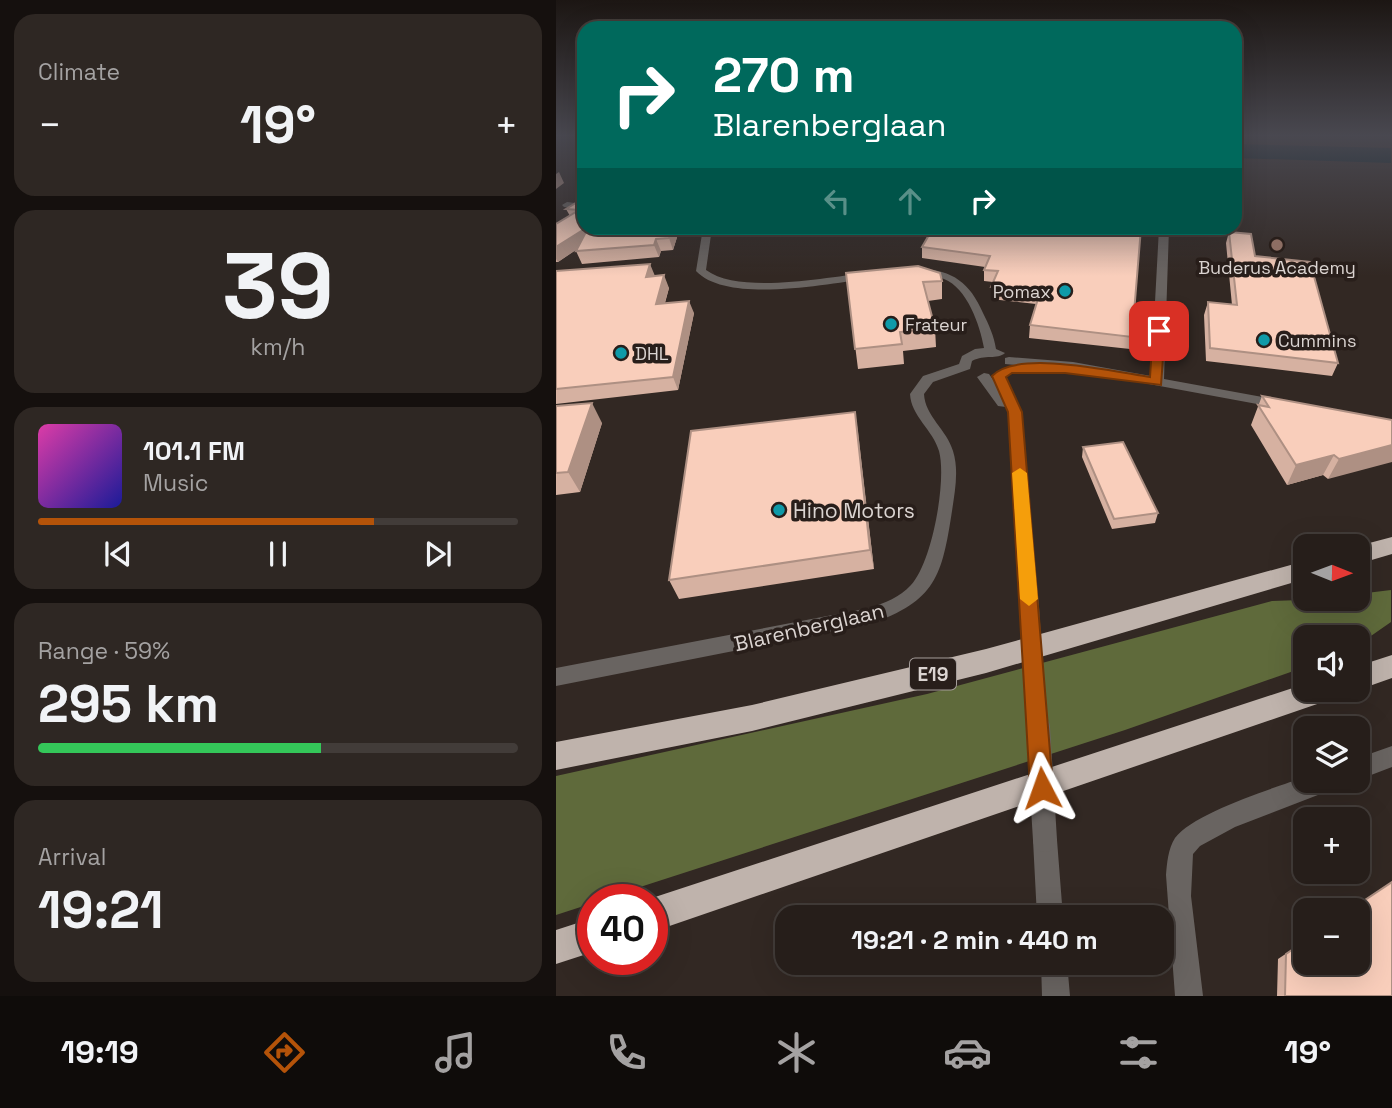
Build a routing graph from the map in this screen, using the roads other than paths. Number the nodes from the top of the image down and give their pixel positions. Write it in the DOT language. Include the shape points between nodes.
graph roads {
  1 [pos="567,205"];
  2 [pos="577,206"];
  3 [pos="706,235"];
  4 [pos="1164,235"];
  5 [pos="912,272"];
  6 [pos="879,275"];
  7 [pos="985,351"];
  8 [pos="967,369"];
  9 [pos="1000,371"];
  10 [pos="1157,382"];
  11 [pos="1292,407"];
  12 [pos="1391,545"];
  13 [pos="1370,551"];
  14 [pos="1293,573"];
  15 [pos="1391,666"];
  16 [pos="1370,674"];
  17 [pos="556,677"];
  18 [pos="1293,700"];
  19 [pos="556,756"];
  20 [pos="1391,756"];
  21 [pos="1370,764"];
  22 [pos="1294,793"];
  23 [pos="1049,905"];
  24 [pos="668,910"];
  25 [pos="577,940"];
  26 [pos="556,947"];
  27 [pos="1055,975"];
  28 [pos="1056,996"];
  29 [pos="1189,996"];
  1 -- 2 [label="street"];
  3 -- 6 [label="street" via="701,266 703,275 712,281 751,285"];
  4 -- 10 [label="street"];
  5 -- 7 [label="street" via="954,277 972,296"];
  7 -- 8 [label="street" via="966,359"];
  7 -- 9 [label="street" via="1002,354"];
  8 -- 9 [label="street"];
  8 -- 17 [label="street, Blarenberglaan" via="924,384 916,400 946,450 947,488 933,571 906,601 859,619"];
  9 -- 10 [label="street" via="1089,370"];
  9 -- 23 [label="street, bridge" via="992,385 1016,427"];
  10 -- 11 [label="street"];
  12 -- 13 [label="highway"];
  14 -- 19 [label="highway, E19" via="973,664 752,718"];
  15 -- 16 [label="highway"];
  18 -- 24 [label="highway"];
  20 -- 21 [label="street"];
  22 -- 29 [label="street" via="1198,830 1182,847 1177,874"];
  25 -- 26 [label="highway"];
  27 -- 28 [label="street"];
}
